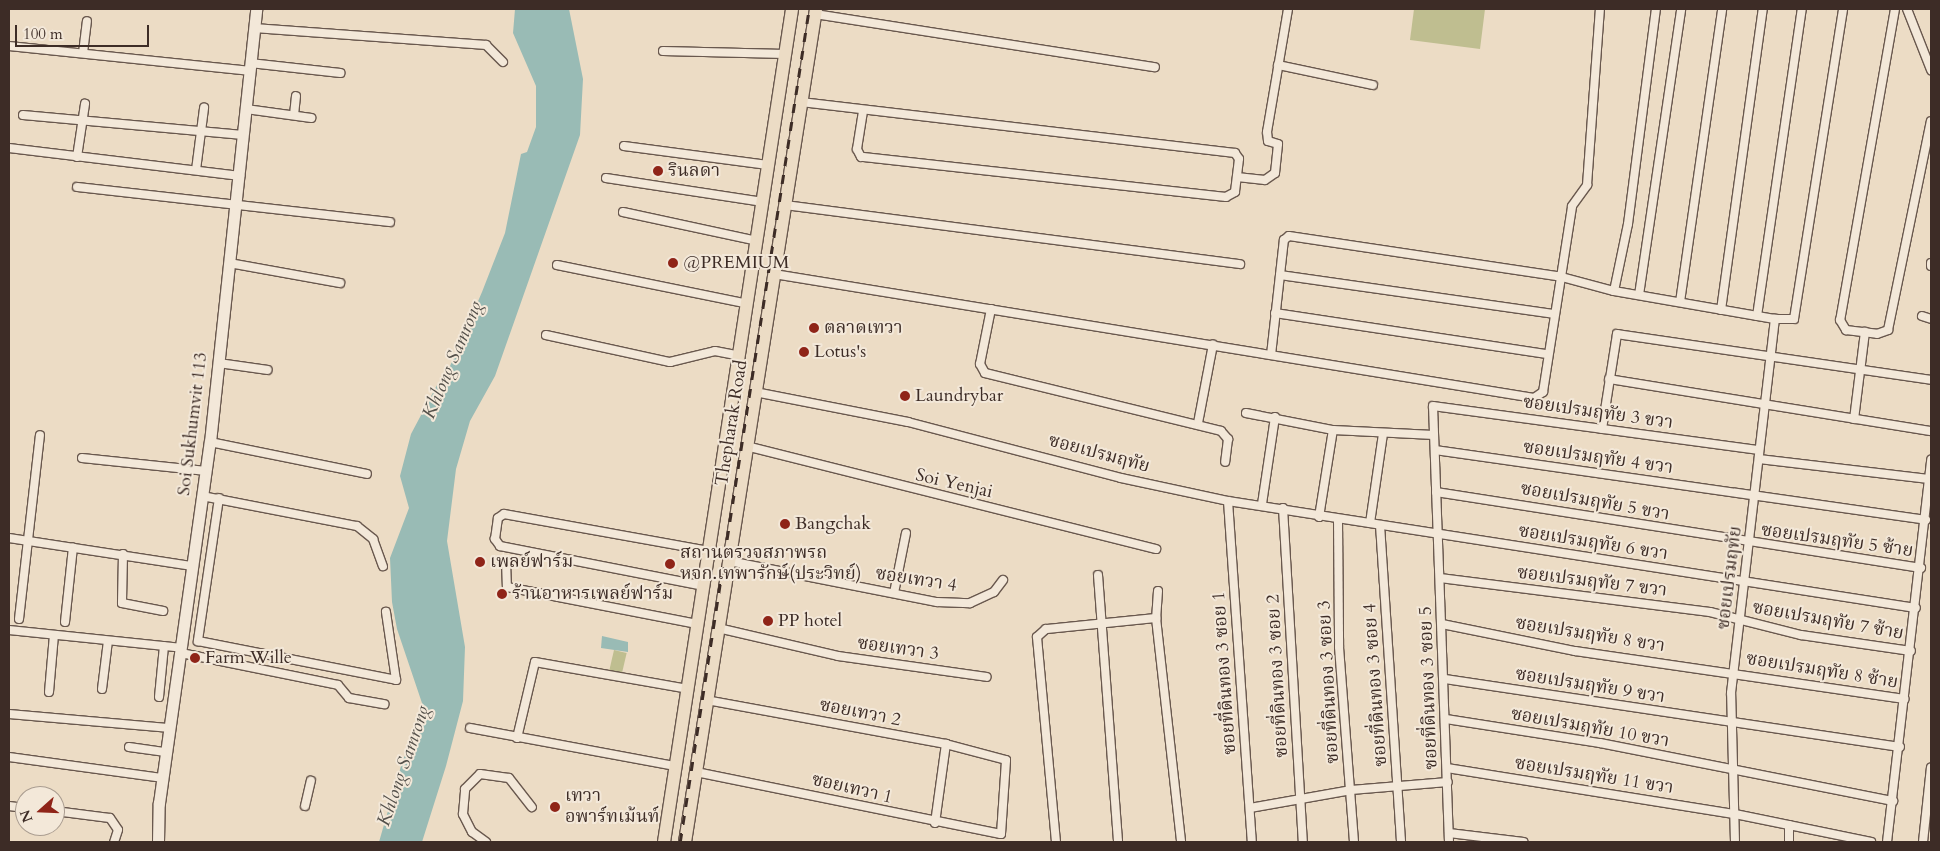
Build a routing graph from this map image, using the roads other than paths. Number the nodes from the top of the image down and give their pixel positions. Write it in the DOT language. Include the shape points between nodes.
graph roads {
  1 [pos="256,9"];
  2 [pos="792,9"];
  3 [pos="1288,9"];
  4 [pos="1600,9"];
  5 [pos="1656,9"];
  6 [pos="1682,9"];
  7 [pos="1722,9"];
  8 [pos="1763,9"];
  9 [pos="1802,9"];
  10 [pos="1843,9"];
  11 [pos="1895,9"];
  12 [pos="1907,9"];
  13 [pos="815,11"];
  14 [pos="87,21"];
  15 [pos="254,28"];
  16 [pos="9,46"];
  17 [pos="663,51"];
  18 [pos="83,53"];
  19 [pos="785,54"];
  20 [pos="504,62"];
  21 [pos="1278,65"];
  22 [pos="250,67"];
  23 [pos="1155,67"];
  24 [pos="1931,70"];
  25 [pos="340,73"];
  26 [pos="1373,85"];
  27 [pos="296,96"];
  28 [pos="800,102"];
  29 [pos="85,104"];
  30 [pos="204,108"];
  31 [pos="246,109"];
  32 [pos="864,112"];
  33 [pos="23,115"];
  34 [pos="294,115"];
  35 [pos="311,118"];
  36 [pos="1931,121"];
  37 [pos="83,122"];
  38 [pos="201,133"];
  39 [pos="244,135"];
  40 [pos="624,146"];
  41 [pos="9,148"];
  42 [pos="77,157"];
  43 [pos="768,165"];
  44 [pos="196,170"];
  45 [pos="240,176"];
  46 [pos="1237,177"];
  47 [pos="606,178"];
  48 [pos="77,187"];
  49 [pos="762,202"];
  50 [pos="237,204"];
  51 [pos="785,205"];
  52 [pos="623,212"];
  53 [pos="390,222"];
  54 [pos="757,240"];
  55 [pos="229,263"];
  56 [pos="1240,264"];
  57 [pos="557,265"];
  58 [pos="774,274"];
  59 [pos="1280,274"];
  60 [pos="1558,276"];
  61 [pos="340,283"];
  62 [pos="1614,291"];
  63 [pos="1640,295"];
  64 [pos="1680,302"];
  65 [pos="748,304"];
  66 [pos="991,309"];
  67 [pos="1721,310"];
  68 [pos="1275,313"];
  69 [pos="1553,314"];
  70 [pos="1757,316"];
  71 [pos="1922,316"];
  72 [pos="1931,318"];
  73 [pos="1775,319"];
  74 [pos="1865,332"];
  75 [pos="546,335"];
  76 [pos="1213,344"];
  77 [pos="1270,354"];
  78 [pos="1547,354"];
  79 [pos="1771,355"];
  80 [pos="740,356"];
  81 [pos="218,363"];
  82 [pos="1860,368"];
  83 [pos="268,370"];
  84 [pos="1609,378"];
  85 [pos="1931,380"];
  86 [pos="755,392"];
  87 [pos="1765,400"];
  88 [pos="1433,406"];
  89 [pos="1246,413"];
  90 [pos="1275,417"];
  91 [pos="1854,419"];
  92 [pos="1198,423"];
  93 [pos="1602,429"];
  94 [pos="1332,430"];
  95 [pos="1931,431"];
  96 [pos="1384,434"];
  97 [pos="40,435"];
  98 [pos="1434,435"];
  99 [pos="210,442"];
  100 [pos="746,446"];
  101 [pos="1435,450"];
  102 [pos="1759,450"];
  103 [pos="82,458"];
  104 [pos="1759,459"];
  105 [pos="1931,460"];
  106 [pos="1225,462"];
  107 [pos="206,471"];
  108 [pos="367,474"];
  109 [pos="1929,479"];
  110 [pos="1436,492"];
  111 [pos="1757,493"];
  112 [pos="202,496"];
  113 [pos="219,498"];
  114 [pos="1228,501"];
  115 [pos="1262,504"];
  116 [pos="1283,508"];
  117 [pos="1320,517"];
  118 [pos="1338,520"];
  119 [pos="1926,520"];
  120 [pos="1370,524"];
  121 [pos="1380,525"];
  122 [pos="906,533"];
  123 [pos="1438,533"];
  124 [pos="9,538"];
  125 [pos="28,541"];
  126 [pos="1749,544"];
  127 [pos="73,547"];
  128 [pos="1156,549"];
  129 [pos="709,551"];
  130 [pos="123,554"];
  131 [pos="729,560"];
  132 [pos="506,561"];
  133 [pos="191,566"];
  134 [pos="383,566"];
  135 [pos="1921,568"];
  136 [pos="1098,575"];
  137 [pos="1440,578"];
  138 [pos="1003,580"];
  139 [pos="1744,584"];
  140 [pos="704,586"];
  141 [pos="1158,591"];
  142 [pos="894,592"];
  143 [pos="1916,608"];
  144 [pos="163,611"];
  145 [pos="386,612"];
  146 [pos="1156,618"];
  147 [pos="19,619"];
  148 [pos="65,622"];
  149 [pos="1101,622"];
  150 [pos="1739,622"];
  151 [pos="698,624"];
  152 [pos="1442,624"];
  153 [pos="718,628"];
  154 [pos="9,630"];
  155 [pos="54,635"];
  156 [pos="108,641"];
  157 [pos="164,646"];
  158 [pos="181,651"];
  159 [pos="1911,651"];
  160 [pos="1733,673"];
  161 [pos="987,677"];
  162 [pos="1445,679"];
  163 [pos="688,689"];
  164 [pos="102,690"];
  165 [pos="49,692"];
  166 [pos="159,697"];
  167 [pos="1905,699"];
  168 [pos="707,700"];
  169 [pos="384,704"];
  170 [pos="9,714"];
  171 [pos="1446,719"];
  172 [pos="1730,725"];
  173 [pos="170,728"];
  174 [pos="470,728"];
  175 [pos="517,738"];
  176 [pos="946,744"];
  177 [pos="129,746"];
  178 [pos="1900,747"];
  179 [pos="166,752"];
  180 [pos="9,757"];
  181 [pos="676,766"];
  182 [pos="1931,767"];
  183 [pos="1448,768"];
  184 [pos="1730,768"];
  185 [pos="696,772"];
  186 [pos="162,778"];
  187 [pos="311,781"];
  188 [pos="1448,782"];
  189 [pos="1398,784"];
  190 [pos="1351,790"];
  191 [pos="1893,801"];
  192 [pos="1300,803"];
  193 [pos="305,806"];
  194 [pos="532,807"];
  195 [pos="1250,808"];
  196 [pos="65,812"];
  197 [pos="1735,814"];
  198 [pos="935,824"];
  199 [pos="1789,825"];
  200 [pos="1448,833"];
  201 [pos="1837,834"];
  202 [pos="1000,835"];
  203 [pos="114,842"];
  204 [pos="158,842"];
  205 [pos="486,842"];
  206 [pos="664,842"];
  207 [pos="685,842"];
  208 [pos="1056,842"];
  209 [pos="1118,842"];
  210 [pos="1181,842"];
  211 [pos="1252,842"];
  212 [pos="1303,842"];
  213 [pos="1354,842"];
  214 [pos="1401,842"];
  215 [pos="1449,842"];
  216 [pos="1523,842"];
  217 [pos="1735,842"];
  218 [pos="1789,842"];
  219 [pos="1836,842"];
  220 [pos="1871,842"];
  221 [pos="1887,842"];
  222 [pos="1923,842"];
  1 -- 15 [label="main road, Soi Sukhumvit 113"];
  2 -- 19 [label="main road, Thepharak Road"];
  3 -- 21 [label="street"];
  4 -- 60 [label="street" via="1587,185 1572,206"];
  5 -- 62 [label="street" via="1628,224"];
  6 -- 63 [label="street"];
  7 -- 64 [label="street"];
  8 -- 67 [label="street"];
  9 -- 70 [label="street"];
  10 -- 73 [label="street" via="1796,316"];
  11 -- 74 [label="street" via="1840,320 1846,330"];
  12 -- 24 [label="street"];
  13 -- 23 [label="street"];
  13 -- 28 [label="main road, Thepharak Road"];
  14 -- 18 [label="street"];
  15 -- 20 [label="street" via="486,45"];
  15 -- 22 [label="main road, Soi Sukhumvit 113"];
  16 -- 18 [label="street"];
  17 -- 19 [label="street"];
  18 -- 22 [label="street"];
  19 -- 43 [label="main road, Thepharak Road"];
  21 -- 26 [label="street"];
  21 -- 46 [label="street" via="1267,132 1268,141 1278,144 1275,173 1265,180"];
  22 -- 25 [label="street"];
  22 -- 31 [label="main road, Soi Sukhumvit 113"];
  27 -- 34 [label="street"];
  28 -- 32 [label="street"];
  28 -- 51 [label="main road, Thepharak Road"];
  29 -- 37 [label="street"];
  30 -- 38 [label="street"];
  31 -- 34 [label="street"];
  31 -- 39 [label="main road, Soi Sukhumvit 113"];
  32 -- 46 [label="street" via="1234,153 1239,159"];
  32 -- 46 [label="street" via="857,149 861,157 1226,197 1235,192"];
  33 -- 37 [label="street"];
  34 -- 35 [label="street"];
  36 -- 74 [label="street" via="1888,330"];
  37 -- 38 [label="street"];
  37 -- 42 [label="street"];
  38 -- 39 [label="street"];
  38 -- 44 [label="street"];
  39 -- 45 [label="main road, Soi Sukhumvit 113"];
  40 -- 43 [label="street"];
  41 -- 42 [label="street"];
  42 -- 44 [label="street"];
  43 -- 49 [label="main road, Thepharak Road"];
  44 -- 45 [label="street"];
  45 -- 50 [label="main road, Soi Sukhumvit 113"];
  47 -- 49 [label="street"];
  48 -- 50 [label="street"];
  49 -- 54 [label="main road, Thepharak Road"];
  50 -- 53 [label="street"];
  50 -- 55 [label="main road, Soi Sukhumvit 113"];
  51 -- 56 [label="street"];
  51 -- 58 [label="main road, Thepharak Road"];
  52 -- 54 [label="street"];
  54 -- 65 [label="main road, Thepharak Road"];
  55 -- 61 [label="street"];
  55 -- 81 [label="main road, Soi Sukhumvit 113"];
  57 -- 65 [label="street"];
  58 -- 66 [label="street"];
  58 -- 86 [label="main road, Thepharak Road"];
  59 -- 60 [label="street" via="1284,240 1289,236"];
  59 -- 68 [label="street"];
  59 -- 69 [label="street"];
  60 -- 62 [label="street"];
  60 -- 69 [label="street"];
  62 -- 63 [label="street"];
  63 -- 64 [label="street"];
  64 -- 67 [label="street"];
  65 -- 80 [label="main road, Thepharak Road"];
  66 -- 76 [label="street"];
  66 -- 92 [label="street" via="980,364 985,373"];
  67 -- 70 [label="street"];
  68 -- 77 [label="street"];
  68 -- 78 [label="street"];
  69 -- 78 [label="street"];
  70 -- 73 [label="street"];
  71 -- 72 [label="street"];
  73 -- 79 [label="street, ซอยเปรมฤทัย"];
  74 -- 82 [label="street"];
  75 -- 80 [label="street" via="670,362 715,351"];
  76 -- 77 [label="street"];
  76 -- 92 [label="street"];
  77 -- 78 [label="street" via="1534,398 1543,392"];
  79 -- 82 [label="street"];
  79 -- 84 [label="street" via="1617,334"];
  79 -- 87 [label="street, ซอยเปรมฤทัย"];
  80 -- 129 [label="main road, Thepharak Road"];
  81 -- 83 [label="street"];
  81 -- 99 [label="main road, Soi Sukhumvit 113"];
  82 -- 85 [label="street"];
  82 -- 91 [label="street"];
  84 -- 87 [label="street"];
  84 -- 93 [label="street"];
  86 -- 100 [label="main road, Thepharak Road"];
  86 -- 114 [label="street, ซอยเปรมฤทัย" via="908,422 1121,478"];
  87 -- 91 [label="street"];
  87 -- 102 [label="street, ซอยเปรมฤทัย"];
  88 -- 93 [label="street, ซอยเปรมฤทัย 3 ขวา"];
  88 -- 98 [label="street, ซอยที่ดินทอง 3 ซอย 5"];
  89 -- 90 [label="street"];
  90 -- 94 [label="street"];
  90 -- 115 [label="street"];
  91 -- 95 [label="street"];
  92 -- 106 [label="street" via="1226,434"];
  93 -- 102 [label="street, ซอยเปรมฤทัย 3 ขวา"];
  94 -- 96 [label="street"];
  94 -- 117 [label="street"];
  96 -- 98 [label="street"];
  96 -- 120 [label="street"];
  97 -- 125 [label="street"];
  98 -- 101 [label="street, ซอยที่ดินทอง 3 ซอย 5"];
  99 -- 107 [label="main road, Soi Sukhumvit 113"];
  99 -- 108 [label="street"];
  100 -- 128 [label="street, Soi Yenjai"];
  100 -- 131 [label="main road, Thepharak Road"];
  101 -- 110 [label="street, ซอยที่ดินทอง 3 ซอย 5"];
  101 -- 111 [label="street, ซอยเปรมฤทัย 4 ขวา"];
  102 -- 104 [label="street, ซอยเปรมฤทัย"];
  103 -- 107 [label="street"];
  104 -- 109 [label="street"];
  104 -- 111 [label="street, ซอยเปรมฤทัย"];
  105 -- 109 [label="street"];
  107 -- 112 [label="main road, Soi Sukhumvit 113"];
  109 -- 119 [label="street"];
  110 -- 123 [label="street, ซอยที่ดินทอง 3 ซอย 5"];
  110 -- 126 [label="street, ซอยเปรมฤทัย 5 ขวา"];
  111 -- 119 [label="street, ซอยเปรมฤทัย 4 ขวา"];
  111 -- 126 [label="street, ซอยเปรมฤทัย"];
  112 -- 113 [label="street"];
  112 -- 133 [label="main road, Soi Sukhumvit 113"];
  113 -- 134 [label="street" via="357,526 373,539"];
  113 -- 145 [label="street" via="198,641 396,680"];
  114 -- 115 [label="street, ซอยเปรมฤทัย"];
  114 -- 195 [label="street, ซอยที่ดินทอง 3 ซอย 1"];
  115 -- 116 [label="street, ซอยเปรมฤทัย"];
  116 -- 117 [label="street, ซอยเปรมฤทัย"];
  116 -- 192 [label="street, ซอยที่ดินทอง 3 ซอย 2"];
  117 -- 118 [label="street, ซอยเปรมฤทัย"];
  118 -- 120 [label="street, ซอยเปรมฤทัย"];
  118 -- 190 [label="street, ซอยที่ดินทอง 3 ซอย 3" via="1339,647"];
  119 -- 135 [label="street"];
  120 -- 121 [label="street, ซอยเปรมฤทัย"];
  121 -- 123 [label="street, ซอยเปรมฤทัย"];
  121 -- 189 [label="street, ซอยที่ดินทอง 3 ซอย 4"];
  122 -- 142 [label="street"];
  123 -- 137 [label="street, ซอยที่ดินทอง 3 ซอย 5"];
  123 -- 139 [label="street, ซอยเปรมฤทัย 6 ขวา"];
  124 -- 125 [label="street"];
  125 -- 127 [label="street"];
  125 -- 147 [label="street"];
  126 -- 135 [label="street, ซอยเปรมฤทัย 5 ซ้าย"];
  126 -- 139 [label="street, ซอยเปรมฤทัย"];
  127 -- 130 [label="street"];
  127 -- 148 [label="street"];
  129 -- 140 [label="main road, Thepharak Road"];
  129 -- 140 [label="street" via="504,514 498,518 495,539 500,546"];
  130 -- 133 [label="street"];
  130 -- 144 [label="street" via="122,603"];
  131 -- 142 [label="street, ซอยเทวา 4"];
  131 -- 153 [label="main road, Thepharak Road"];
  132 -- 151 [label="street" via="507,587"];
  133 -- 158 [label="main road, Soi Sukhumvit 113"];
  135 -- 143 [label="street"];
  136 -- 149 [label="street"];
  137 -- 150 [label="street, ซอยเปรมฤทัย 7 ขวา" via="1710,612"];
  137 -- 152 [label="street, ซอยที่ดินทอง 3 ซอย 5"];
  138 -- 142 [label="street, ซอยเทวา 4" via="994,592 970,603 937,602"];
  139 -- 143 [label="street, ซอยเปรมฤทัย 7 ซ้าย"];
  139 -- 150 [label="street, ซอยเปรมฤทัย"];
  140 -- 151 [label="main road, Thepharak Road"];
  141 -- 146 [label="street"];
  143 -- 159 [label="street"];
  146 -- 149 [label="street"];
  146 -- 210 [label="street"];
  149 -- 208 [label="street" via="1046,629 1037,637"];
  149 -- 209 [label="street"];
  150 -- 159 [label="street, ซอยเปรมฤทัย 7 ซ้าย"];
  150 -- 160 [label="street, ซอยเปรมฤทัย"];
  151 -- 163 [label="main road, Thepharak Road"];
  152 -- 160 [label="street, ซอยเปรมฤทัย 8 ขวา" via="1575,651"];
  152 -- 162 [label="street, ซอยที่ดินทอง 3 ซอย 5"];
  153 -- 161 [label="street, ซอยเทวา 3" via="838,656"];
  153 -- 168 [label="main road, Thepharak Road"];
  154 -- 155 [label="street"];
  155 -- 156 [label="street"];
  155 -- 165 [label="street"];
  156 -- 157 [label="street"];
  156 -- 164 [label="street"];
  157 -- 158 [label="street"];
  157 -- 166 [label="street"];
  158 -- 169 [label="street" via="338,685 348,698"];
  158 -- 173 [label="main road, Soi Sukhumvit 113"];
  159 -- 167 [label="street"];
  160 -- 167 [label="street, ซอยเปรมฤทัย 8 ซ้าย"];
  160 -- 172 [label="street, ซอยเปรมฤทัย"];
  162 -- 171 [label="street, ซอยที่ดินทอง 3 ซอย 5"];
  162 -- 172 [label="street, ซอยเปรมฤทัย 9 ขวา"];
  163 -- 175 [label="street" via="535,662"];
  163 -- 181 [label="main road, Thepharak Road"];
  167 -- 178 [label="street"];
  168 -- 176 [label="street, ซอยเทวา 2"];
  168 -- 185 [label="main road, Thepharak Road"];
  170 -- 173 [label="street"];
  171 -- 183 [label="street, ซอยที่ดินทอง 3 ซอย 5"];
  171 -- 184 [label="street, ซอยเปรมฤทัย 10 ขวา"];
  172 -- 178 [label="street, ซอยเปรมฤทัย 9 ขวา"];
  172 -- 184 [label="street, ซอยเปรมฤทัย"];
  173 -- 179 [label="main road, Soi Sukhumvit 113"];
  174 -- 175 [label="street"];
  175 -- 181 [label="street"];
  176 -- 198 [label="street"];
  176 -- 202 [label="street, ซอยเทวา 2" via="1006,761"];
  177 -- 179 [label="street"];
  178 -- 191 [label="street"];
  179 -- 186 [label="main road, Soi Sukhumvit 113"];
  180 -- 186 [label="street"];
  181 -- 206 [label="main road, Thepharak Road"];
  182 -- 222 [label="street"];
  183 -- 188 [label="street, ซอยที่ดินทอง 3 ซอย 5"];
  183 -- 197 [label="street, ซอยเปรมฤทัย 11 ขวา"];
  184 -- 191 [label="street, ซอยเปรมฤทัย 10 ขวา"];
  184 -- 197 [label="street, ซอยเปรมฤทัย"];
  185 -- 198 [label="street, ซอยเทวา 1"];
  185 -- 207 [label="main road, Thepharak Road"];
  186 -- 204 [label="main road, Soi Sukhumvit 113"];
  187 -- 193 [label="street"];
  188 -- 189 [label="street"];
  188 -- 200 [label="street, ซอยที่ดินทอง 3 ซอย 5"];
  189 -- 190 [label="street"];
  189 -- 214 [label="street, ซอยที่ดินทอง 3 ซอย 4"];
  190 -- 192 [label="street"];
  190 -- 213 [label="street, ซอยที่ดินทอง 3 ซอย 3"];
  191 -- 221 [label="street"];
  192 -- 195 [label="street"];
  192 -- 212 [label="street, ซอยที่ดินทอง 3 ซอย 2"];
  194 -- 205 [label="street" via="509,778 480,774 465,789 462,806 472,832"];
  195 -- 211 [label="street, ซอยที่ดินทอง 3 ซอย 1"];
  196 -- 203 [label="street" via="110,818 118,830"];
  197 -- 199 [label="street, ซอยเปรมฤทัย 11 ขวา"];
  197 -- 217 [label="street, ซอยเปรมฤทัย"];
  198 -- 202 [label="street, ซอยเทวา 1"];
  199 -- 201 [label="street, ซอยเปรมฤทัย 11 ขวา"];
  199 -- 218 [label="street"];
  200 -- 215 [label="street, ซอยที่ดินทอง 3 ซอย 5"];
  200 -- 216 [label="street"];
  201 -- 219 [label="street"];
  201 -- 220 [label="street, ซอยเปรมฤทัย 11 ขวา"];
}
